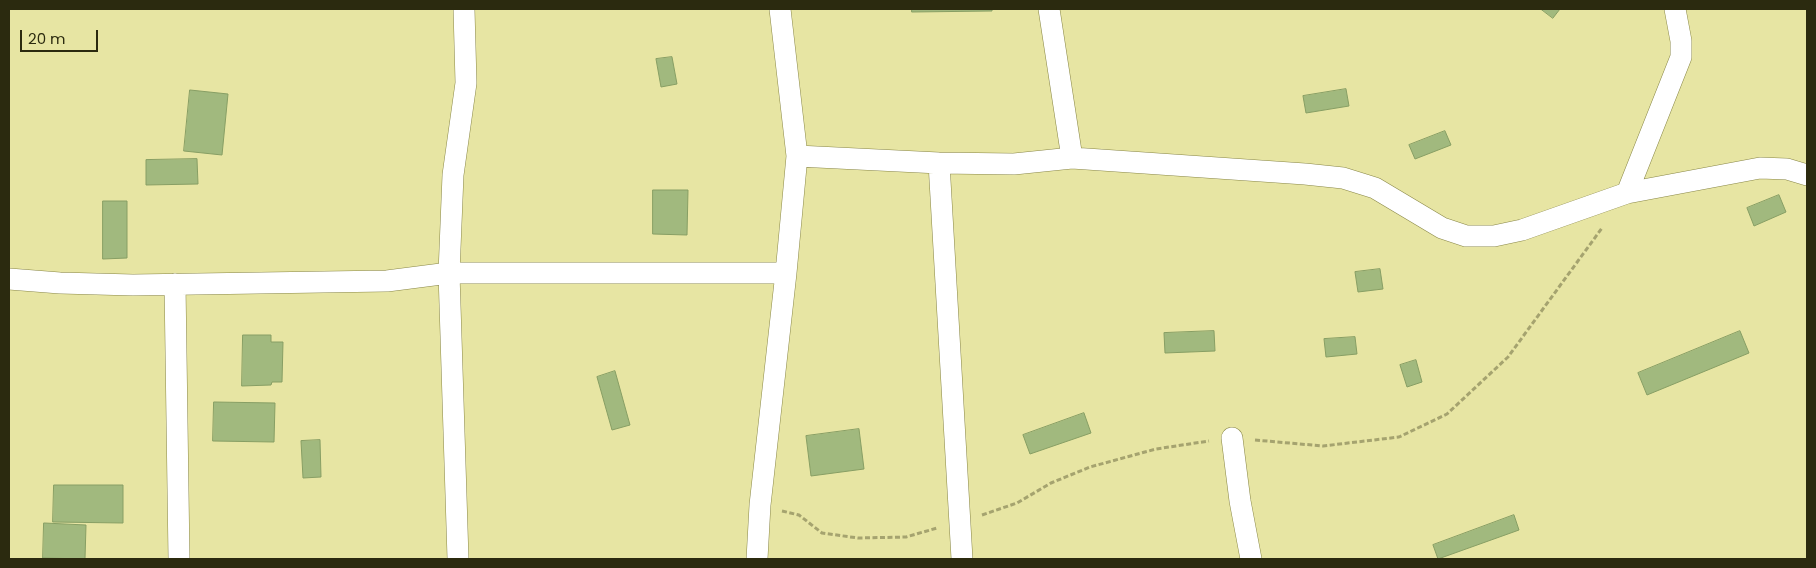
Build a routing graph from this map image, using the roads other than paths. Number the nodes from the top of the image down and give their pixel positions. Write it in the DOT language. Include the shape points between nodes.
graph roads {
  1 [pos="464,9"];
  2 [pos="780,9"];
  3 [pos="1050,9"];
  4 [pos="1675,9"];
  5 [pos="797,156"];
  6 [pos="1072,158"];
  7 [pos="939,163"];
  8 [pos="1807,176"];
  9 [pos="1627,193"];
  10 [pos="449,273"];
  11 [pos="786,273"];
  12 [pos="9,278"];
  13 [pos="175,284"];
  14 [pos="1232,438"];
  15 [pos="179,559"];
  16 [pos="458,559"];
  17 [pos="757,559"];
  18 [pos="962,559"];
  19 [pos="1251,559"];
  1 -- 10 [label="street" via="466,83 453,175"];
  2 -- 5 [label="street"];
  3 -- 6 [label="street"];
  4 -- 9 [label="street" via="1681,57"];
  5 -- 7 [label="street"];
  5 -- 11 [label="street"];
  6 -- 7 [label="street" via="1014,164"];
  6 -- 9 [label="street" via="1343,178 1375,188 1442,228 1466,236 1494,236 1522,230"];
  7 -- 18 [label="street"];
  8 -- 9 [label="street" via="1787,169 1760,168"];
  10 -- 11 [label="street"];
  10 -- 13 [label="street" via="387,281"];
  10 -- 16 [label="street"];
  11 -- 17 [label="street"];
  12 -- 13 [label="street" via="60,283"];
  13 -- 15 [label="street"];
  14 -- 19 [label="street"];
}
